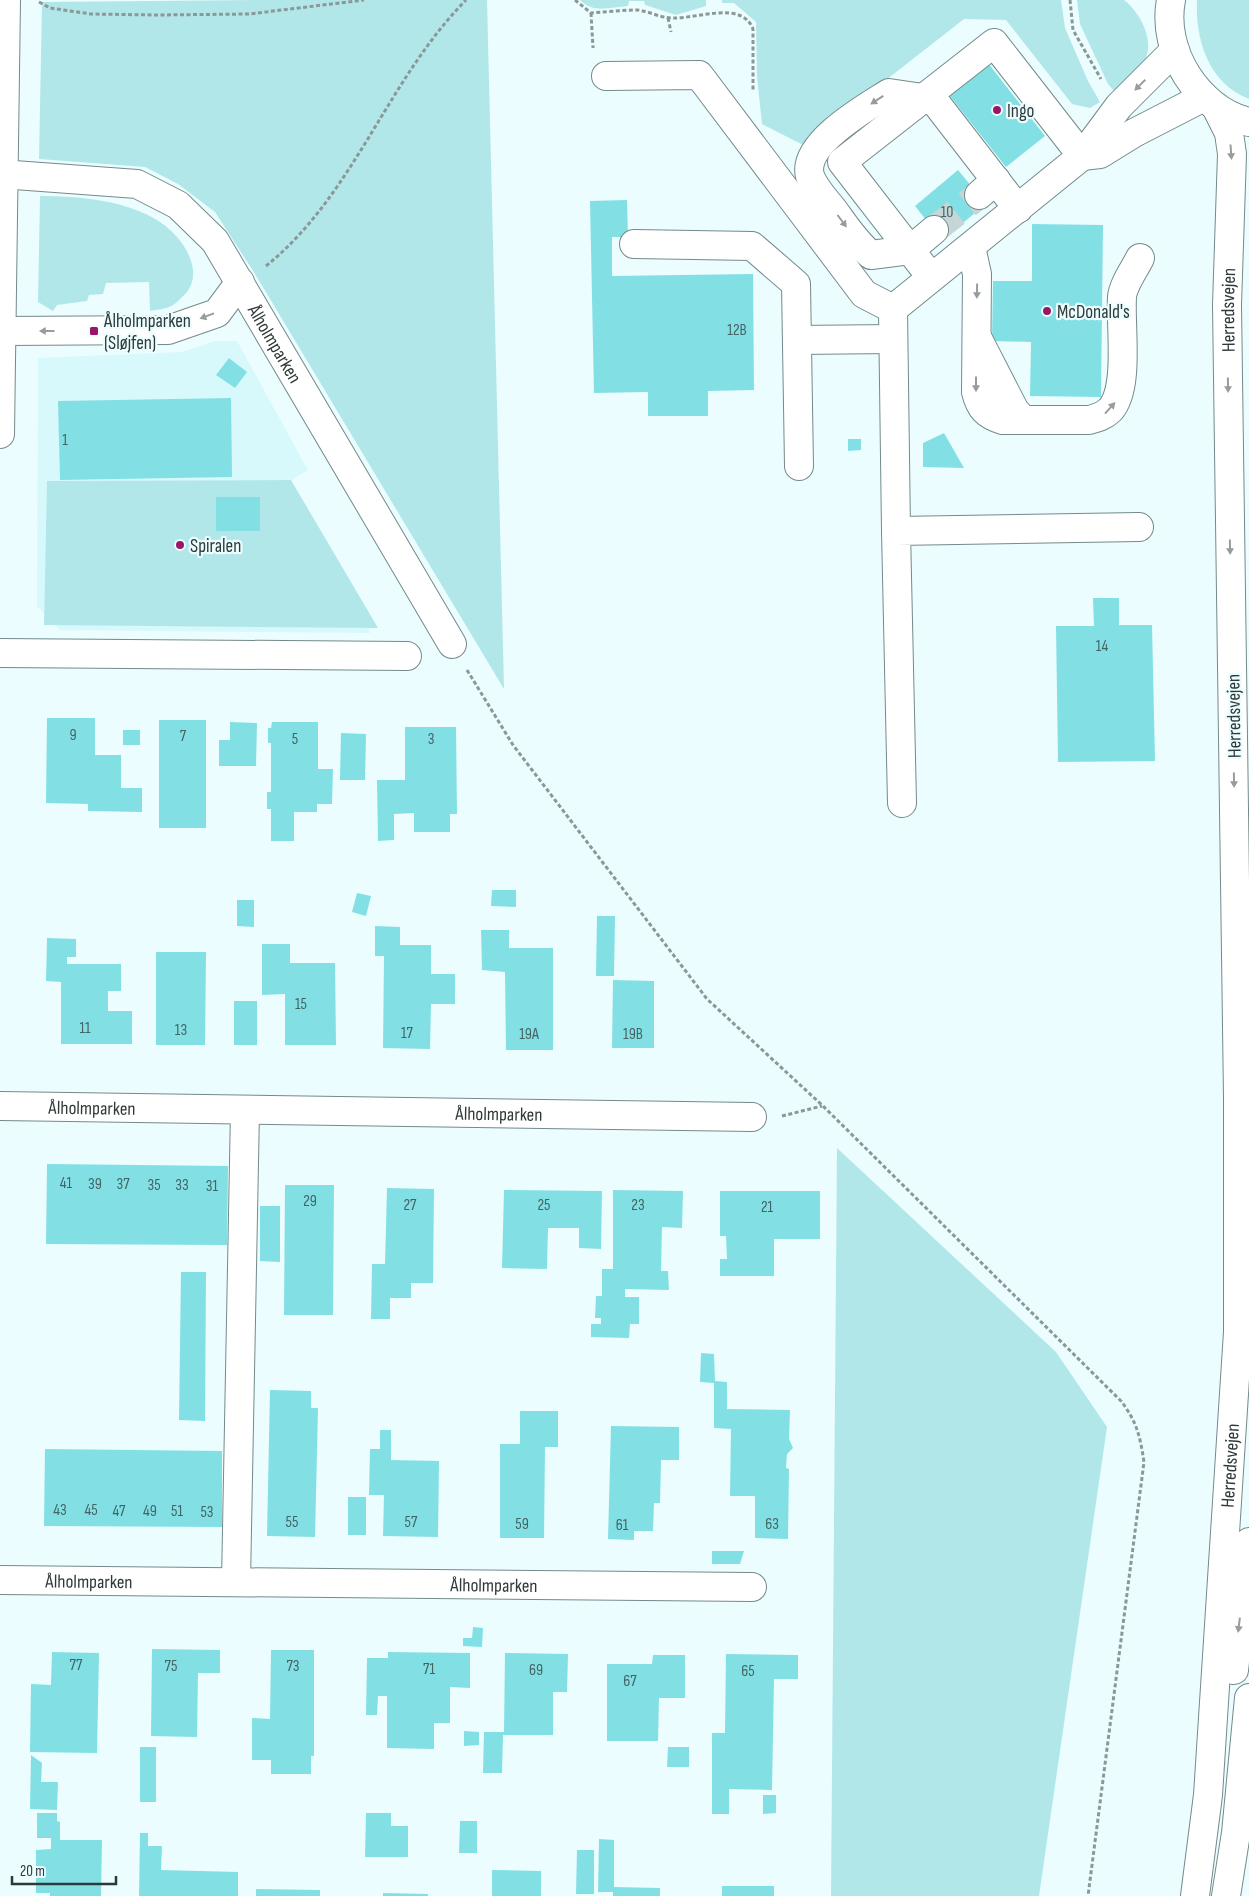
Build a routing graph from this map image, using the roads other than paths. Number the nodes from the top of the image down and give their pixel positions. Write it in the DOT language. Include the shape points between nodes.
graph roads {
  1 [pos="6,0"];
  2 [pos="1167,1"];
  3 [pos="1175,50"];
  4 [pos="606,76"];
  5 [pos="926,96"];
  6 [pos="1210,102"];
  7 [pos="1249,122"];
  8 [pos="1082,156"];
  9 [pos="2,174"];
  10 [pos="1018,209"];
  11 [pos="934,230"];
  12 [pos="634,244"];
  13 [pos="971,247"];
  14 [pos="910,250"];
  15 [pos="1140,258"];
  16 [pos="931,277"];
  17 [pos="240,282"];
  18 [pos="893,309"];
  19 [pos="2,331"];
  20 [pos="893,339"];
  21 [pos="797,340"];
  22 [pos="0,434"];
  23 [pos="799,466"];
  24 [pos="1139,527"];
  25 [pos="896,530"];
  26 [pos="452,644"];
  27 [pos="0,653"];
  28 [pos="407,656"];
  29 [pos="902,803"];
  30 [pos="0,1106"];
  31 [pos="245,1110"];
  32 [pos="752,1117"];
  33 [pos="1249,1542"];
  34 [pos="0,1580"];
  35 [pos="236,1582"];
  36 [pos="752,1586"];
  37 [pos="1249,1698"];
  38 [pos="1208,1795"];
  39 [pos="1249,1803"];
  40 [pos="1236,1832"];
  41 [pos="1195,1896"];
  42 [pos="1226,1896"];
  1 -- 9 [label="street"];
  2 -- 3 [label="street"];
  3 -- 6 [label="street" via="1188,78"];
  3 -- 8 [label="street, one-way" via="1119,106"];
  4 -- 18 [label="street" via="698,76 864,294"];
  5 -- 8 [label="street" via="994,43"];
  5 -- 10 [label="street" via="987,188"];
  5 -- 14 [label="street" via="842,162"];
  5 -- 14 [label="street, one-way" via="889,93 852,117 820,144 810,163 815,186 866,250 878,256"];
  6 -- 7 [label="street"];
  6 -- 8 [label="street" via="1134,133 1100,154"];
  6 -- 38 [label="street, Herredsvejen, one-way" via="1229,133 1232,154 1227,305 1238,1098 1238,1332"];
  8 -- 10 [label="street"];
  9 -- 17 [label="street, Ålholmparken" via="137,184 178,205 215,241"];
  9 -- 19 [label="street"];
  10 -- 13 [label="street"];
  11 -- 14 [label="street"];
  12 -- 21 [label="street" via="752,246 796,284"];
  13 -- 15 [label="street, one-way" via="977,274 976,335 1015,411 1024,420 1089,420 1101,417 1116,402 1121,386 1122,294"];
  13 -- 16 [label="street"];
  14 -- 16 [label="street"];
  16 -- 18 [label="street"];
  17 -- 19 [label="street, one-way" via="217,313 168,330"];
  17 -- 26 [label="street, Ålholmparken"];
  18 -- 20 [label="street"];
  19 -- 22 [label="street"];
  20 -- 21 [label="street"];
  20 -- 25 [label="street"];
  21 -- 23 [label="street"];
  24 -- 25 [label="street"];
  25 -- 29 [label="street"];
  27 -- 28 [label="street"];
  30 -- 31 [label="street, Ålholmparken"];
  31 -- 32 [label="street, Ålholmparken"];
  31 -- 35 [label="street"];
  33 -- 38 [label="street, one-way" via="1230,1703"];
  34 -- 35 [label="street, Ålholmparken"];
  35 -- 36 [label="street, Ålholmparken"];
  37 -- 40 [label="street"];
  38 -- 41 [label="street, Herredsvejen"];
  39 -- 40 [label="street"];
  40 -- 42 [label="street"];
}
